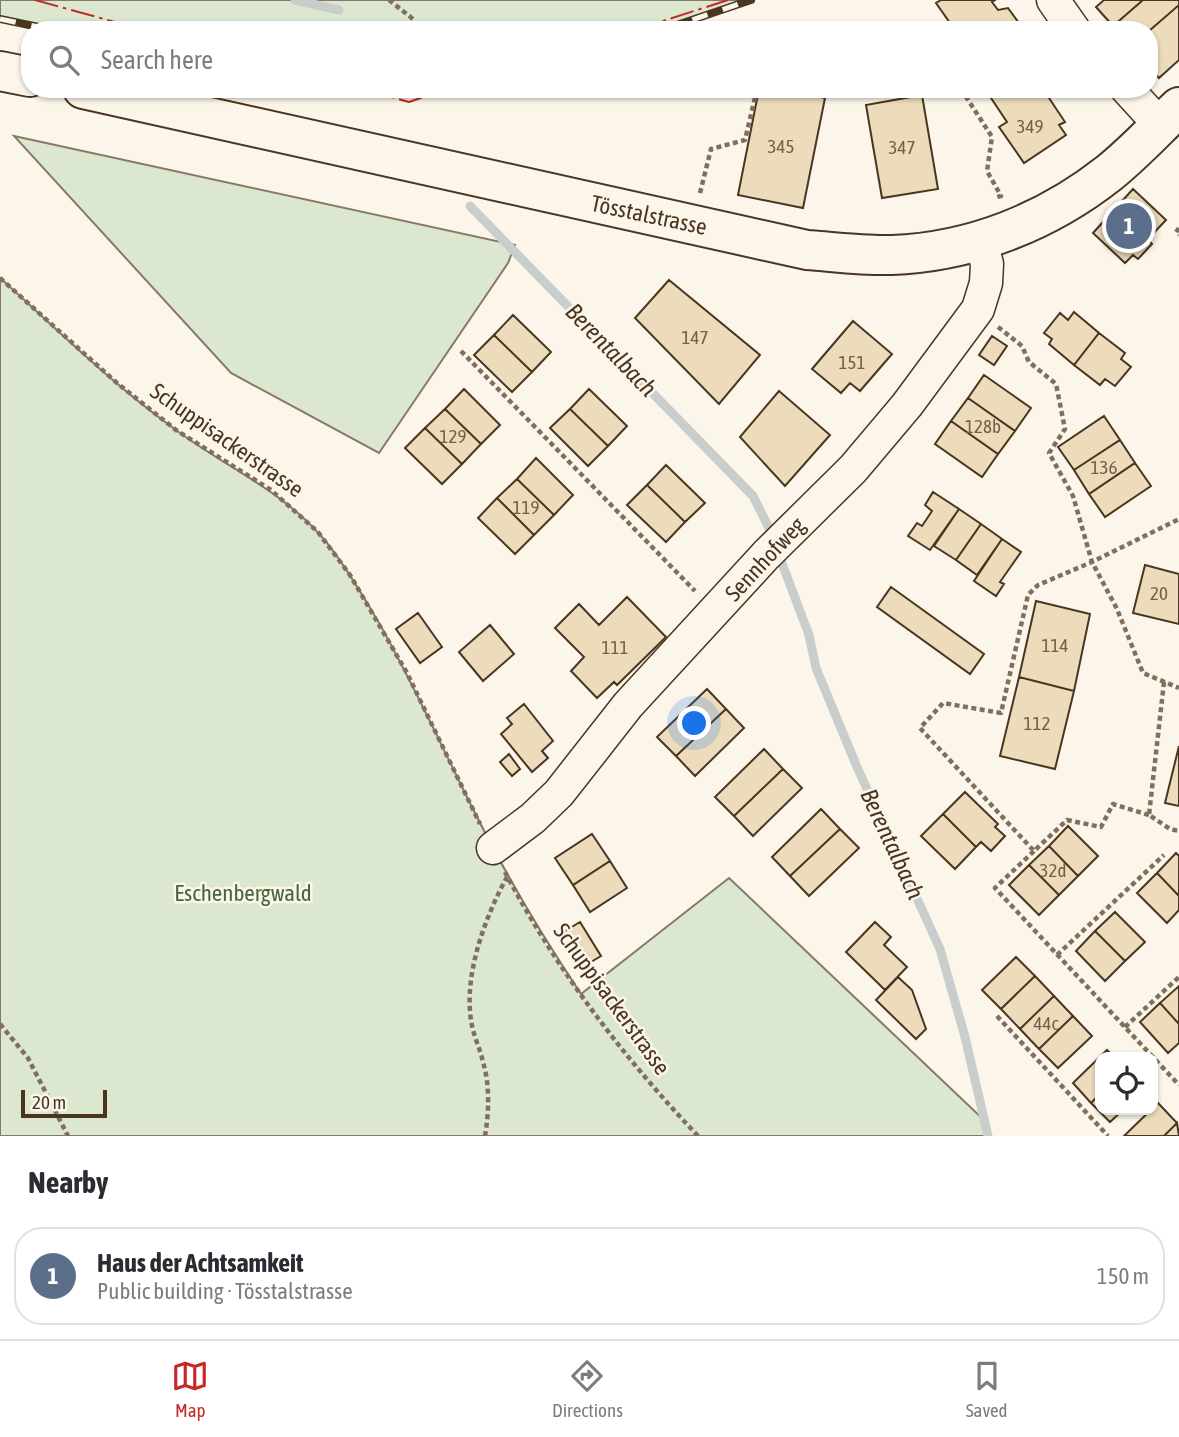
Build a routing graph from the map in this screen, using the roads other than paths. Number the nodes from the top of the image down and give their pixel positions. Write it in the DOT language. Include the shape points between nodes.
graph roads {
  1 [pos="1053,0"];
  2 [pos="1068,21"];
  3 [pos="0,71"];
  4 [pos="21,75"];
  5 [pos="123,98"];
  6 [pos="1141,98"];
  7 [pos="1169,116"];
  8 [pos="981,241"];
  9 [pos="493,848"];
  1 -- 2 [label="street"];
  3 -- 4 [label="main road"];
  5 -- 8 [label="main road, Tösstalstrasse" via="807,250 891,256"];
  6 -- 7 [label="street"];
  7 -- 8 [label="main road, Tösstalstrasse" via="1083,192 1031,222"];
  8 -- 9 [label="street, Sennhofweg" via="987,264 978,309 907,405 853,469 766,555 628,705 567,784"];
}
